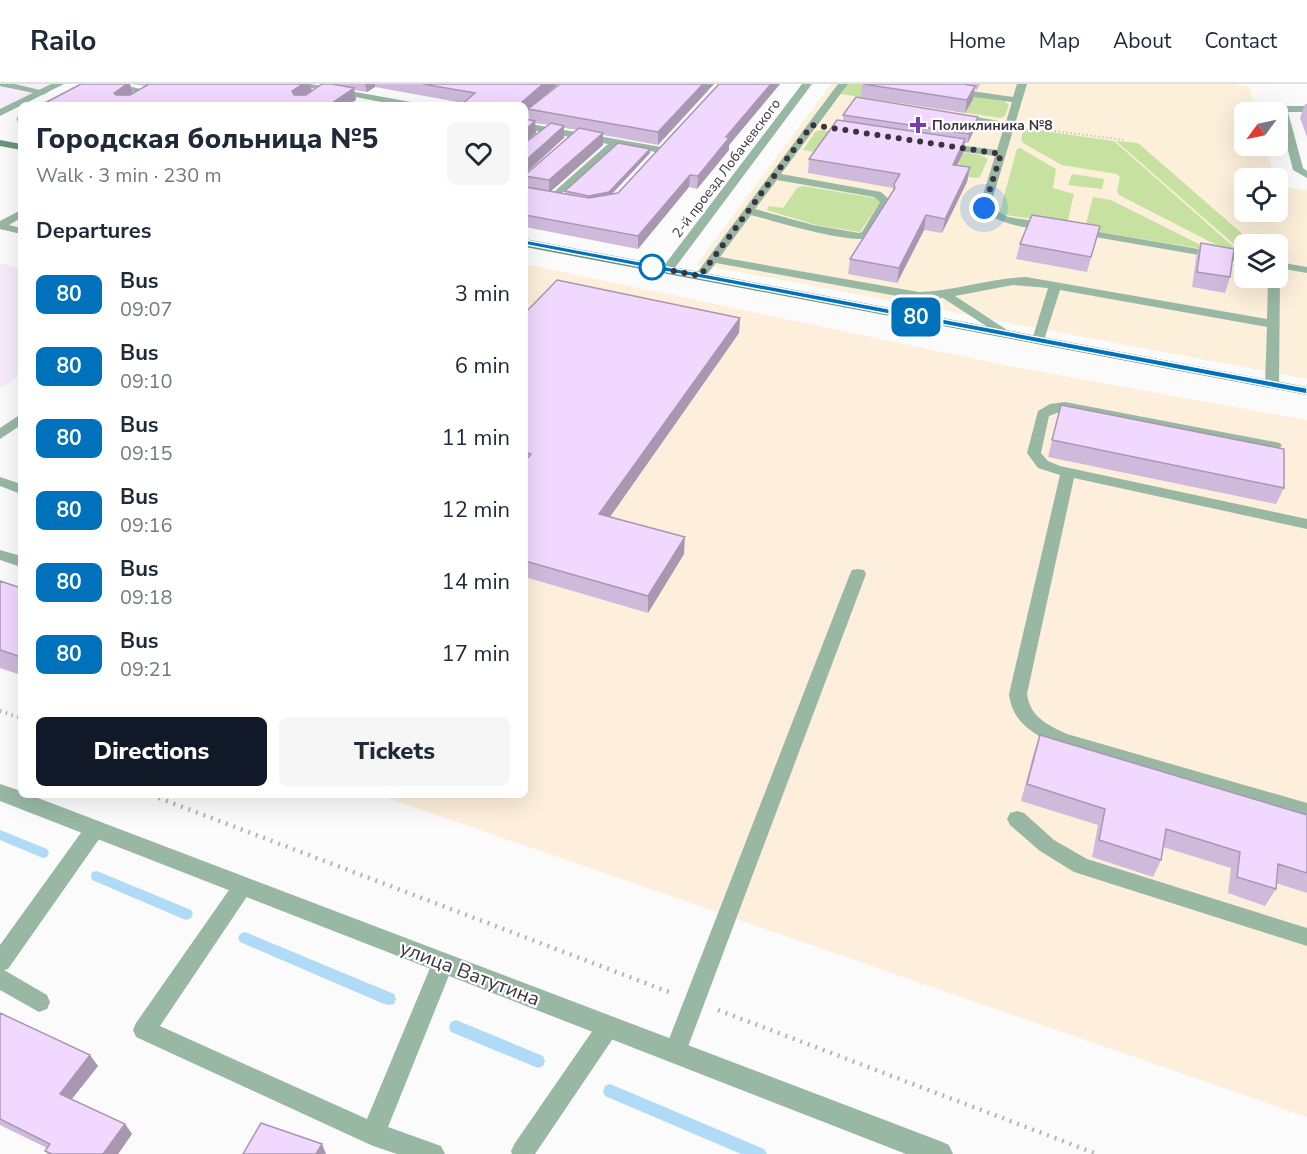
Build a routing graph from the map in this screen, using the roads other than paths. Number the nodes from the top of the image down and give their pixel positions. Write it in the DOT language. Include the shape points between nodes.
graph roads {
  1 [pos="59,84"];
  2 [pos="105,84"];
  3 [pos="296,84"];
  4 [pos="807,84"];
  5 [pos="843,84"];
  6 [pos="991,84"];
  7 [pos="1022,84"];
  8 [pos="2,85"];
  9 [pos="324,89"];
  10 [pos="938,89"];
  11 [pos="43,92"];
  12 [pos="986,96"];
  13 [pos="832,98"];
  14 [pos="309,100"];
  15 [pos="844,100"];
  16 [pos="1017,100"];
  17 [pos="132,101"];
  18 [pos="23,102"];
  19 [pos="395,102"];
  20 [pos="18,104"];
  21 [pos="1307,109"];
  22 [pos="0,113"];
  23 [pos="950,116"];
  24 [pos="812,125"];
  25 [pos="1010,125"];
  26 [pos="528,127"];
  27 [pos="824,127"];
  28 [pos="578,135"];
  29 [pos="615,142"];
  30 [pos="0,143"];
  31 [pos="569,143"];
  32 [pos="930,144"];
  33 [pos="18,146"];
  34 [pos="1001,154"];
  35 [pos="653,158"];
  36 [pos="1307,175"];
  37 [pos="774,176"];
  38 [pos="571,203"];
  39 [pos="749,211"];
  40 [pos="18,215"];
  41 [pos="18,230"];
  42 [pos="528,244"];
  43 [pos="1234,258"];
  44 [pos="713,259"];
  45 [pos="1288,267"];
  46 [pos="667,270"];
  47 [pos="1307,270"];
  48 [pos="700,276"];
  49 [pos="1054,286"];
  50 [pos="1274,288"];
  51 [pos="945,294"];
  52 [pos="1273,324"];
  53 [pos="1003,333"];
  54 [pos="1038,340"];
  55 [pos="1272,384"];
  56 [pos="1307,391"];
  57 [pos="18,420"];
  58 [pos="0,435"];
  59 [pos="1275,446"];
  60 [pos="1068,472"];
  61 [pos="0,481"];
  62 [pos="18,488"];
  63 [pos="1307,524"];
  64 [pos="0,555"];
  65 [pos="18,561"];
  66 [pos="858,574"];
  67 [pos="0,792"];
  68 [pos="18,796"];
  69 [pos="33,799"];
  70 [pos="1307,811"];
  71 [pos="1017,819"];
  72 [pos="95,829"];
  73 [pos="243,886"];
  74 [pos="1307,937"];
  75 [pos="0,962"];
  76 [pos="443,963"];
  77 [pos="0,978"];
  78 [pos="39,1002"];
  79 [pos="608,1027"];
  80 [pos="675,1052"];
  81 [pos="373,1134"];
  82 [pos="523,1150"];
  83 [pos="434,1154"];
  84 [pos="940,1154"];
  1 -- 11 [label="street"];
  2 -- 17 [label="lane" via="151,90"];
  3 -- 9 [label="lane"];
  4 -- 46 [label="street, 2-й проезд Лобачевского"];
  5 -- 13 [label="lane"];
  6 -- 12 [label="lane"];
  7 -- 16 [label="lane"];
  8 -- 11 [label="lane"];
  9 -- 14 [label="lane"];
  9 -- 19 [label="lane"];
  10 -- 12 [label="lane"];
  11 -- 18 [label="street"];
  12 -- 16 [label="lane"];
  13 -- 15 [label="lane"];
  13 -- 24 [label="lane"];
  16 -- 25 [label="lane"];
  20 -- 22 [label="street"];
  21 -- 36 [label="lane" via="1283,111 1298,170"];
  23 -- 25 [label="lane"];
  24 -- 27 [label="lane"];
  24 -- 37 [label="lane"];
  25 -- 34 [label="lane"];
  26 -- 28 [label="lane" via="545,134"];
  28 -- 29 [label="lane"];
  28 -- 31 [label="lane"];
  29 -- 35 [label="lane" via="665,146"];
  29 -- 38 [label="lane" via="548,199"];
  30 -- 33 [label="street"];
  32 -- 34 [label="lane"];
  34 -- 43 [label="lane" via="984,208 991,215"];
  37 -- 39 [label="lane"];
  37 -- 39 [label="lane" via="877,194 886,201 866,234 859,236"];
  39 -- 44 [label="lane"];
  40 -- 41 [label="lane" via="0,226"];
  42 -- 46 [label="street"];
  44 -- 48 [label="lane"];
  44 -- 51 [label="lane" via="920,297"];
  45 -- 47 [label="lane"];
  46 -- 48 [label="street"];
  48 -- 53 [label="street"];
  49 -- 51 [label="lane" via="1016,281"];
  49 -- 52 [label="lane"];
  49 -- 54 [label="lane"];
  50 -- 52 [label="lane"];
  51 -- 53 [label="lane"];
  52 -- 55 [label="lane"];
  53 -- 54 [label="street"];
  54 -- 55 [label="street"];
  55 -- 56 [label="street"];
  57 -- 58 [label="lane"];
  59 -- 60 [label="lane" via="1055,406 1043,414 1034,453 1045,466"];
  60 -- 63 [label="lane"];
  60 -- 70 [label="lane" via="1018,706 1044,732 1062,739"];
  61 -- 62 [label="lane"];
  64 -- 65 [label="lane"];
  66 -- 80 [label="lane"];
  67 -- 68 [label="street, улица Ватутина"];
  69 -- 72 [label="street, улица Ватутина"];
  71 -- 74 [label="lane" via="1060,856 1080,866"];
  72 -- 73 [label="street, улица Ватутина"];
  72 -- 75 [label="lane"];
  73 -- 76 [label="street, улица Ватутина"];
  73 -- 81 [label="lane" via="144,1030"];
  76 -- 79 [label="street, улица Ватутина"];
  76 -- 81 [label="lane"];
  77 -- 78 [label="lane"];
  79 -- 80 [label="street, улица Ватутина"];
  79 -- 82 [label="lane"];
  80 -- 84 [label="street, улица Ватутина"];
  81 -- 83 [label="lane"];
}
